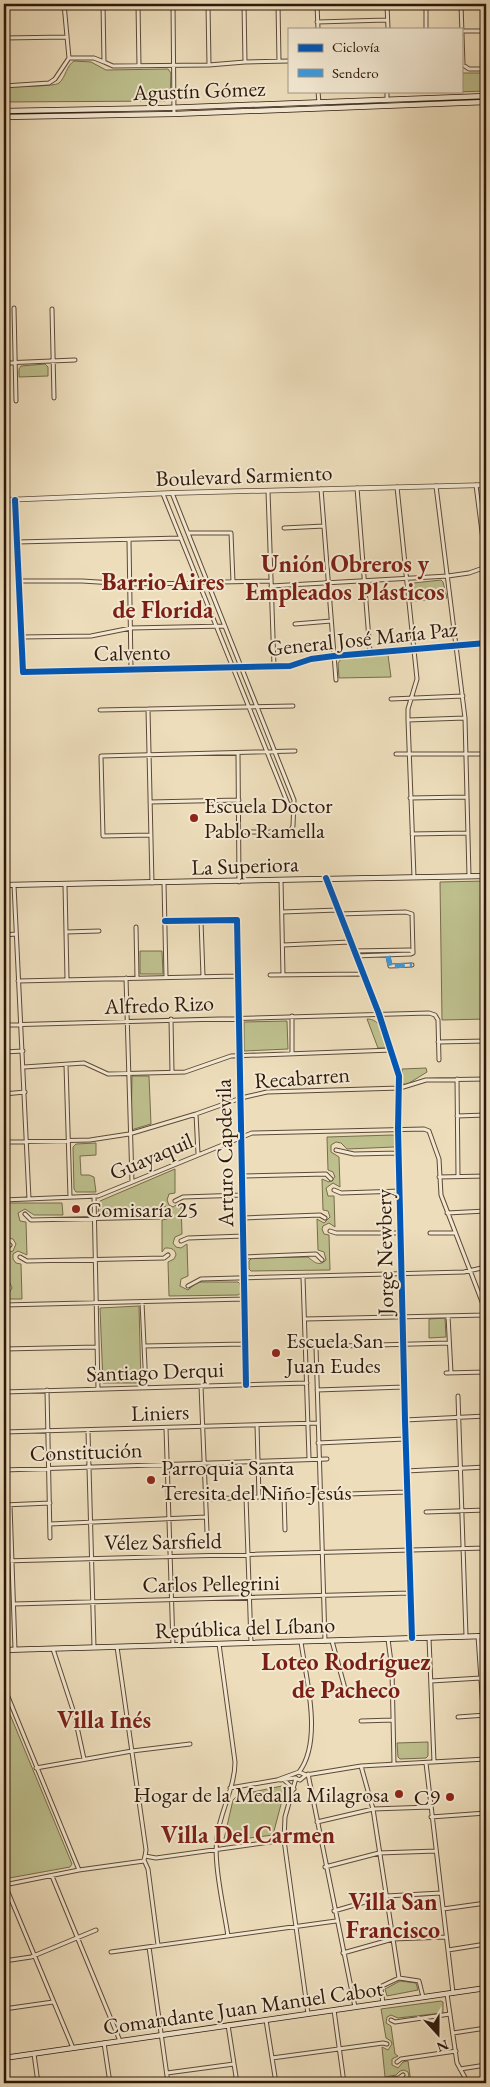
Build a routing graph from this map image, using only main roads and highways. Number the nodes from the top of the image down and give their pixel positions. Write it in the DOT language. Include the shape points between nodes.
graph roads {
  1 [pos="486,96"];
  2 [pos="486,102"];
  3 [pos="4,111"];
  4 [pos="4,117"];
  5 [pos="486,876"];
  6 [pos="4,885"];
  7 [pos="486,1636"];
  8 [pos="4,1650"];
  9 [pos="486,1988"];
  10 [pos="4,2058"];
  1 -- 3 [label="main road, Agustín Gómez"];
  2 -- 4 [label="main road, Agustín Gómez"];
  5 -- 6 [label="main road, La Superiora"];
  7 -- 8 [label="main road, República del Líbano"];
  9 -- 10 [label="main road, Comandante Juan Manuel Cabot"];
}
